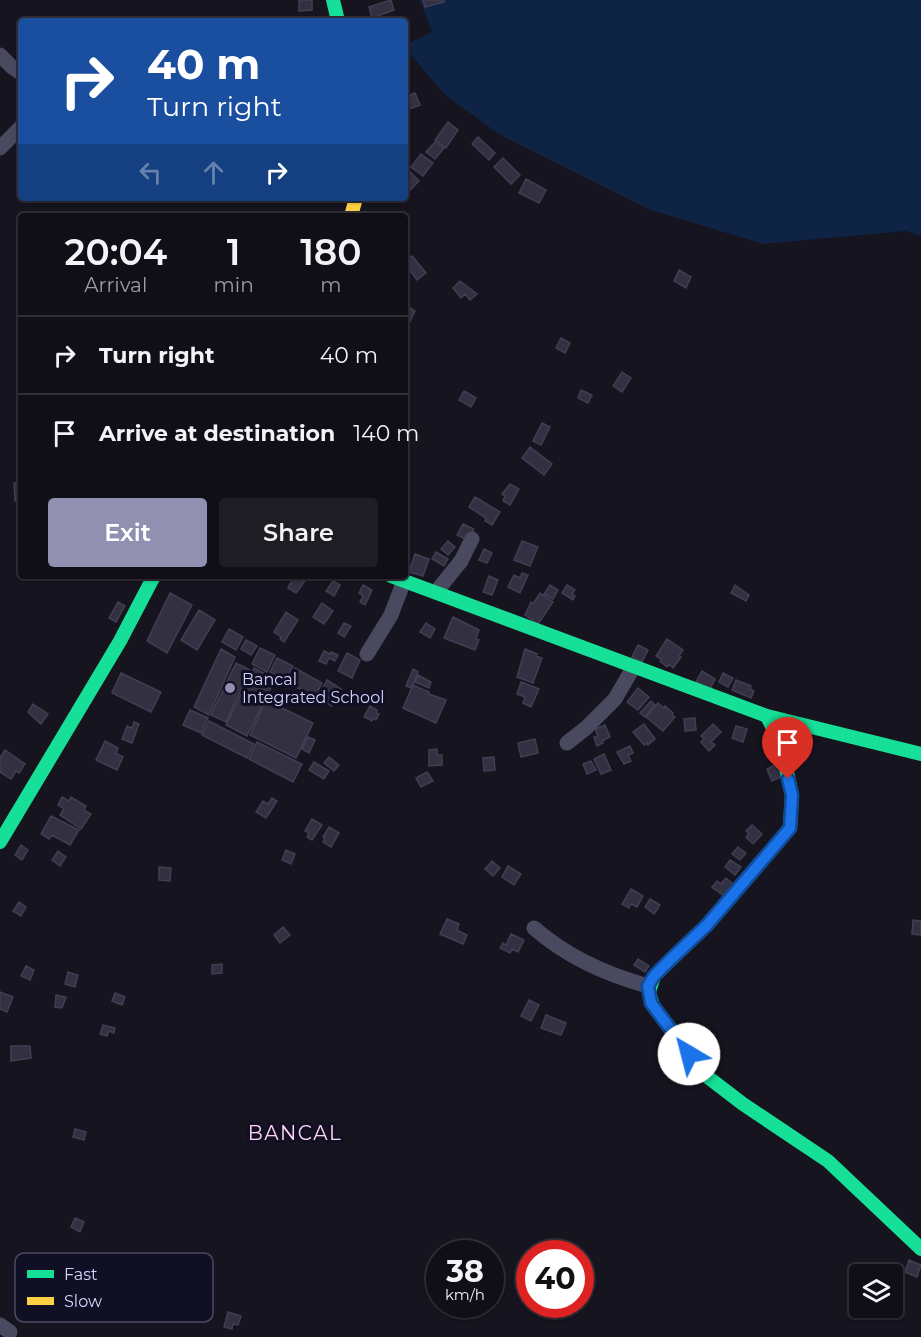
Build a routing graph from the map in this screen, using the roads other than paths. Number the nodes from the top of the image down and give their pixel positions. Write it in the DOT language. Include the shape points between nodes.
graph roads {
  1 [pos="333,0"];
  2 [pos="337,18"];
  3 [pos="0,55"];
  4 [pos="18,71"];
  5 [pos="18,130"];
  6 [pos="0,148"];
  7 [pos="472,539"];
  8 [pos="152,579"];
  9 [pos="397,579"];
  10 [pos="400,579"];
  11 [pos="436,592"];
  12 [pos="367,654"];
  13 [pos="633,668"];
  14 [pos="767,716"];
  15 [pos="567,743"];
  16 [pos="921,754"];
  17 [pos="0,842"];
  18 [pos="534,928"];
  19 [pos="648,986"];
  20 [pos="921,1249"];
  1 -- 2 [label="street"];
  3 -- 4 [label="street"];
  5 -- 6 [label="street"];
  7 -- 11 [label="street" via="461,561"];
  8 -- 17 [label="street" via="120,641"];
  9 -- 12 [label="street" via="391,615"];
  10 -- 11 [label="street"];
  11 -- 13 [label="street"];
  13 -- 14 [label="street"];
  13 -- 15 [label="street" via="615,699"];
  14 -- 16 [label="street"];
  14 -- 19 [label="street" via="781,745 792,795 790,828 707,925"];
  18 -- 19 [label="street" via="553,945"];
  19 -- 20 [label="street" via="651,1003 714,1083 830,1163"];
}
